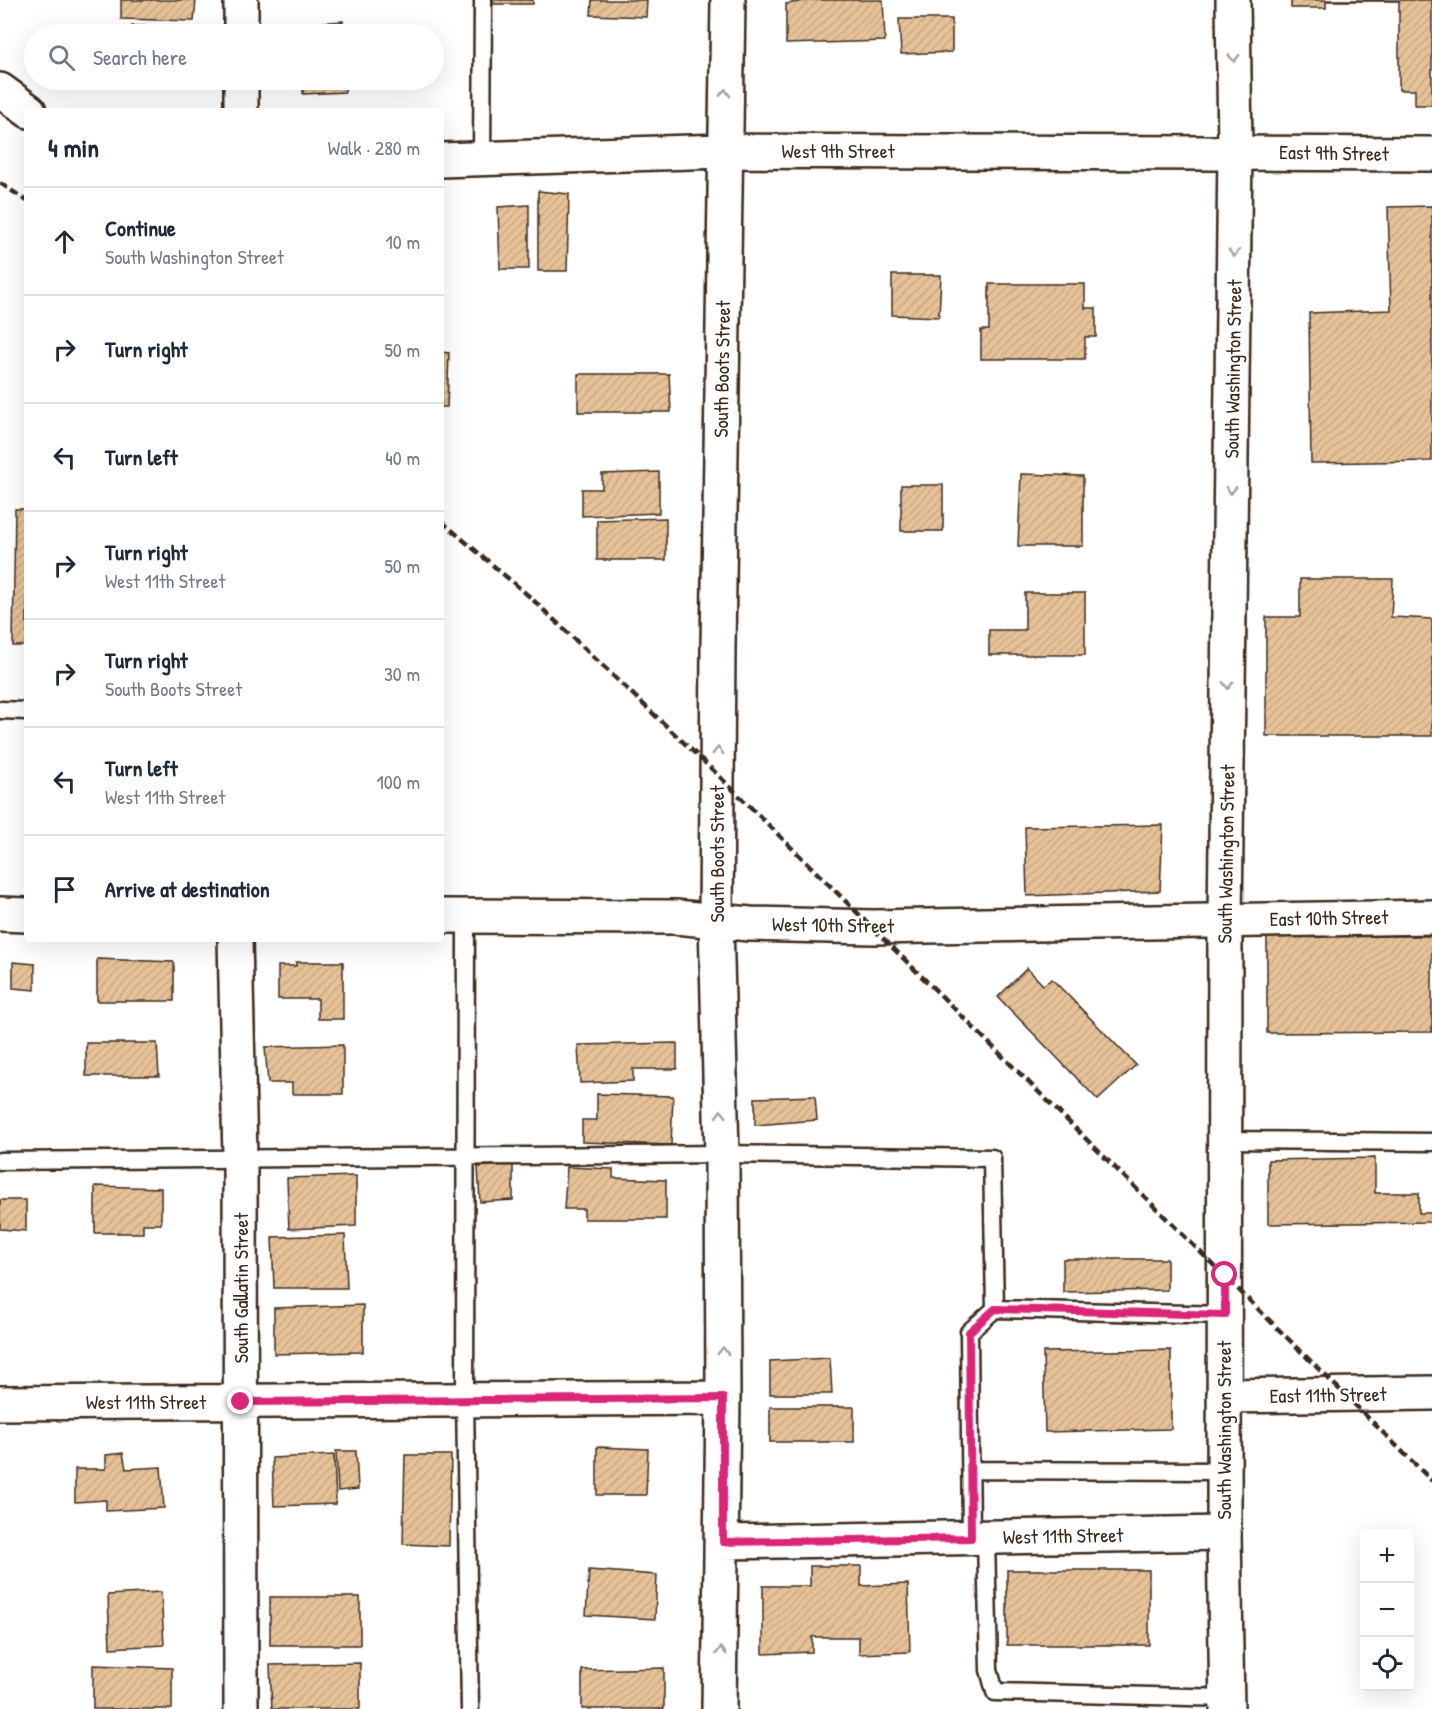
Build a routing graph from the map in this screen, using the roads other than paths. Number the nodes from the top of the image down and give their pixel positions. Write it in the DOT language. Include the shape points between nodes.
graph roads {
  1 [pos="241,0"];
  2 [pos="483,0"];
  3 [pos="728,0"];
  4 [pos="1233,0"];
  5 [pos="241,24"];
  6 [pos="0,90"];
  7 [pos="241,90"];
  8 [pos="25,108"];
  9 [pos="241,108"];
  10 [pos="723,151"];
  11 [pos="1235,151"];
  12 [pos="1432,154"];
  13 [pos="482,158"];
  14 [pos="444,160"];
  15 [pos="0,710"];
  16 [pos="24,711"];
  17 [pos="0,914"];
  18 [pos="24,915"];
  19 [pos="453,916"];
  20 [pos="1432,917"];
  21 [pos="1225,919"];
  22 [pos="716,921"];
  23 [pos="235,942"];
  24 [pos="1225,1140"];
  25 [pos="1432,1142"];
  26 [pos="722,1154"];
  27 [pos="467,1156"];
  28 [pos="240,1158"];
  29 [pos="0,1161"];
  30 [pos="995,1309"];
  31 [pos="1225,1315"];
  32 [pos="1432,1393"];
  33 [pos="1224,1396"];
  34 [pos="723,1398"];
  35 [pos="465,1400"];
  36 [pos="241,1402"];
  37 [pos="0,1403"];
  38 [pos="970,1470"];
  39 [pos="1224,1471"];
  40 [pos="1224,1533"];
  41 [pos="979,1538"];
  42 [pos="723,1542"];
  43 [pos="1227,1703"];
  44 [pos="241,1709"];
  45 [pos="470,1709"];
  46 [pos="719,1709"];
  1 -- 5 [label="street"];
  2 -- 13 [label="lane"];
  10 -- 3 [label="street, South Boots Street, one-way"];
  4 -- 11 [label="street, South Washington Street, one-way"];
  6 -- 8 [label="street"];
  7 -- 9 [label="street"];
  10 -- 11 [label="street, West 9th Street"];
  10 -- 13 [label="street, West 9th Street"];
  22 -- 10 [label="street, South Boots Street, one-way"];
  11 -- 12 [label="street, East 9th Street"];
  11 -- 21 [label="street, South Washington Street, one-way"];
  13 -- 14 [label="street, West 9th Street"];
  15 -- 16 [label="lane"];
  17 -- 18 [label="street"];
  19 -- 22 [label="street, West 10th Street" via="675,917"];
  19 -- 27 [label="lane"];
  20 -- 21 [label="street, East 10th Street"];
  21 -- 22 [label="street, West 10th Street" via="873,927"];
  21 -- 24 [label="street, South Washington Street"];
  26 -- 22 [label="street, South Boots Street, one-way"];
  23 -- 28 [label="street, South Gallatin Street"];
  24 -- 25 [label="lane"];
  24 -- 31 [label="street, South Washington Street"];
  26 -- 27 [label="lane"];
  26 -- 30 [label="lane" via="992,1158"];
  34 -- 26 [label="street, South Boots Street, one-way"];
  27 -- 28 [label="lane"];
  27 -- 35 [label="lane"];
  28 -- 29 [label="lane"];
  28 -- 36 [label="street, South Gallatin Street"];
  30 -- 31 [label="lane"];
  30 -- 38 [label="lane" via="969,1332"];
  31 -- 33 [label="street, South Washington Street"];
  32 -- 33 [label="street, East 11th Street"];
  33 -- 39 [label="street, South Washington Street"];
  34 -- 35 [label="street, West 11th Street"];
  34 -- 42 [label="street, South Boots Street"];
  35 -- 36 [label="street, West 11th Street"];
  35 -- 45 [label="lane"];
  36 -- 37 [label="street, West 11th Street"];
  36 -- 44 [label="street, South Gallatin Street"];
  38 -- 39 [label="lane"];
  38 -- 41 [label="lane"];
  39 -- 40 [label="street, South Washington Street"];
  40 -- 41 [label="street, West 11th Street"];
  40 -- 43 [label="street, South Washington Street"];
  41 -- 42 [label="street, West 11th Street"];
  41 -- 43 [label="lane" via="988,1670 995,1692"];
  46 -- 42 [label="street, South Boots Street, one-way"];
}
